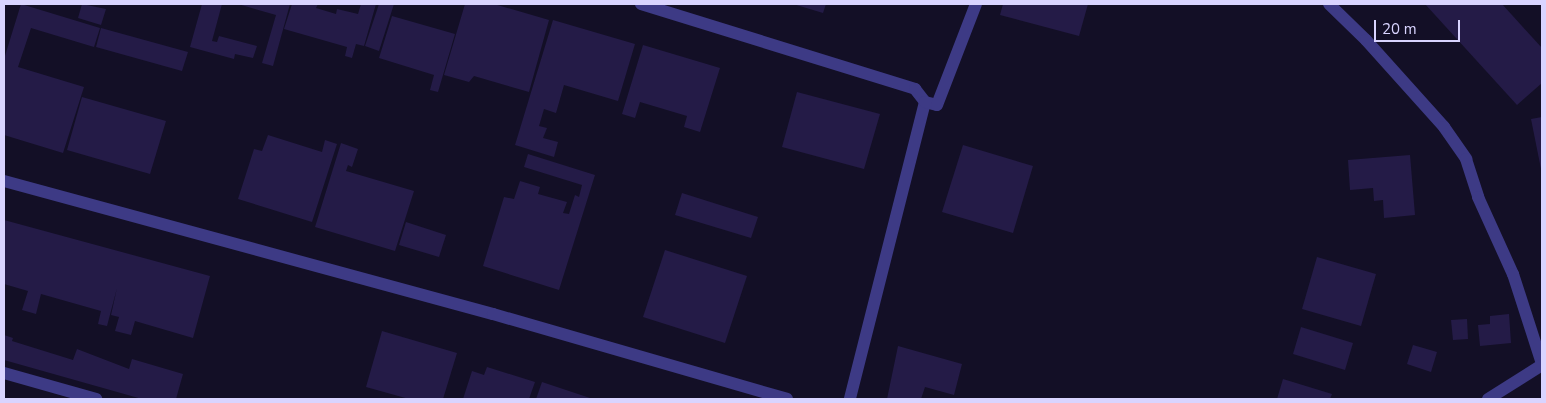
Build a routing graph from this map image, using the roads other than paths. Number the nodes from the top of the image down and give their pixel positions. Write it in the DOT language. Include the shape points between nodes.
graph roads {
  1 [pos="641,4"];
  2 [pos="976,4"];
  3 [pos="1328,4"];
  4 [pos="925,102"];
  5 [pos="4,181"];
  6 [pos="1542,365"];
  7 [pos="4,373"];
  8 [pos="96,399"];
  9 [pos="787,399"];
  10 [pos="850,399"];
  11 [pos="1488,399"];
  1 -- 4 [label="street" via="915,89"];
  2 -- 4 [label="street" via="937,105"];
  3 -- 6 [label="street" via="1366,40 1466,159 1478,197 1513,274"];
  4 -- 10 [label="street"];
  5 -- 9 [label="street" via="493,314"];
  6 -- 11 [label="street"];
  7 -- 8 [label="street"];
}
